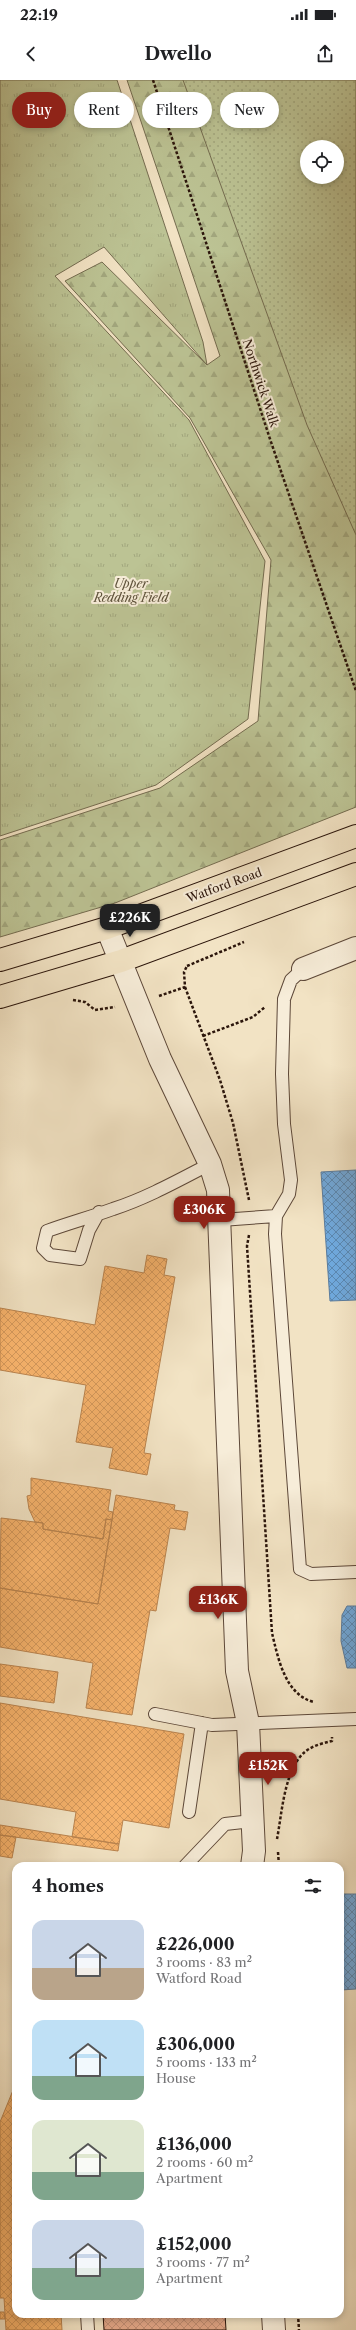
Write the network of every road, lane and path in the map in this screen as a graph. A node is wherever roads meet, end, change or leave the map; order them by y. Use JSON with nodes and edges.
{"nodes":[{"id":1,"x":153,"y":80,"type":"edge"},
{"id":2,"x":356,"y":691,"type":"edge"},
{"id":3,"x":356,"y":836,"type":"edge"},
{"id":4,"x":356,"y":874,"type":"edge"},
{"id":5,"x":107,"y":928,"type":"junction"},
{"id":6,"x":356,"y":948,"type":"edge"},
{"id":7,"x":0,"y":960,"type":"edge"},
{"id":8,"x":121,"y":961,"type":"junction"},
{"id":9,"x":187,"y":966,"type":"dead end"},
{"id":10,"x":303,"y":969,"type":"joint"},
{"id":11,"x":185,"y":987,"type":"junction"},
{"id":12,"x":0,"y":997,"type":"edge"},
{"id":13,"x":284,"y":999,"type":"junction"},
{"id":14,"x":69,"y":1000,"type":"dead end"},
{"id":15,"x":138,"y":1003,"type":"junction"},
{"id":16,"x":203,"y":1036,"type":"junction"},
{"id":17,"x":210,"y":1164,"type":"junction"},
{"id":18,"x":249,"y":1203,"type":"dead end"},
{"id":19,"x":100,"y":1212,"type":"junction"},
{"id":20,"x":276,"y":1216,"type":"junction"},
{"id":21,"x":221,"y":1220,"type":"junction"},
{"id":22,"x":251,"y":1229,"type":"dead end"},
{"id":23,"x":356,"y":1572,"type":"edge"},
{"id":24,"x":155,"y":1714,"type":"dead end"},
{"id":25,"x":356,"y":1719,"type":"edge"},
{"id":26,"x":332,"y":1721,"type":"junction"},
{"id":27,"x":202,"y":1723,"type":"junction"},
{"id":28,"x":248,"y":1723,"type":"junction"},
{"id":29,"x":189,"y":1812,"type":"dead end"},
{"id":30,"x":252,"y":1821,"type":"junction"},
{"id":31,"x":189,"y":1862,"type":"edge"},
{"id":32,"x":252,"y":1862,"type":"edge"},
{"id":33,"x":279,"y":1862,"type":"edge"},
{"id":34,"x":87,"y":2318,"type":"edge"},
{"id":35,"x":272,"y":2318,"type":"edge"},
{"id":36,"x":298,"y":2318,"type":"edge"},
{"id":37,"x":88,"y":2330,"type":"edge"},
{"id":38,"x":274,"y":2330,"type":"edge"},
{"id":39,"x":299,"y":2330,"type":"edge"}],
"edges":[{"from":1,"to":2,"type":"path","name":"Northwick Walk"},
{"from":3,"to":5,"type":"main road","name":"Watford Road"},
{"from":4,"to":8,"type":"main road"},
{"from":5,"to":7,"type":"main road","name":"Watford Road"},
{"from":5,"to":8,"type":"street"},
{"from":6,"to":10,"type":"street"},
{"from":8,"to":12,"type":"main road"},
{"from":8,"to":15,"type":"street"},
{"from":9,"to":11,"type":"path"},
{"from":10,"to":13,"type":"lane"},
{"from":11,"to":15,"type":"path"},
{"from":11,"to":16,"type":"path"},
{"from":13,"to":16,"type":"path"},
{"from":13,"to":20,"type":"lane"},
{"from":14,"to":15,"type":"path"},
{"from":15,"to":17,"type":"street"},
{"from":16,"to":18,"type":"path"},
{"from":17,"to":19,"type":"lane"},
{"from":17,"to":21,"type":"street"},
{"from":19,"to":19,"type":"lane"},
{"from":20,"to":21,"type":"lane"},
{"from":20,"to":23,"type":"lane"},
{"from":21,"to":28,"type":"street"},
{"from":22,"to":26,"type":"path"},
{"from":24,"to":27,"type":"lane"},
{"from":25,"to":26,"type":"lane"},
{"from":26,"to":28,"type":"lane"},
{"from":26,"to":33,"type":"path"},
{"from":27,"to":28,"type":"lane"},
{"from":27,"to":29,"type":"lane"},
{"from":28,"to":30,"type":"street"},
{"from":30,"to":31,"type":"lane"},
{"from":30,"to":32,"type":"street"},
{"from":34,"to":37,"type":"lane"},
{"from":35,"to":38,"type":"street"},
{"from":36,"to":39,"type":"path"}]}
